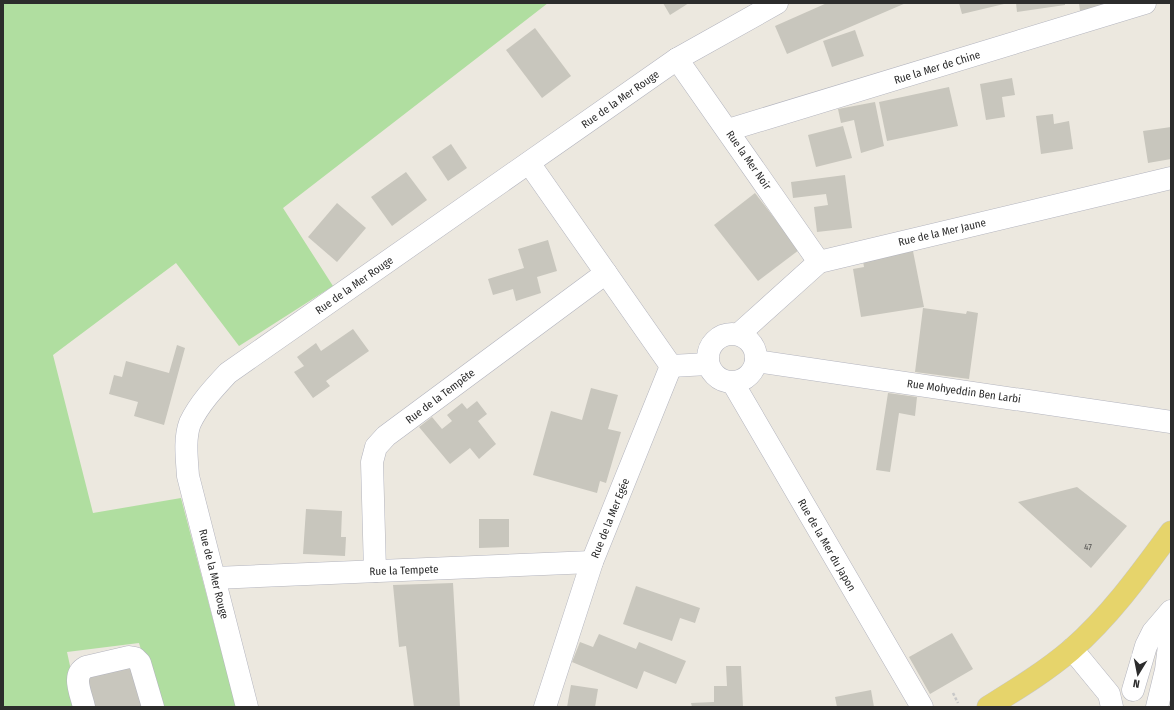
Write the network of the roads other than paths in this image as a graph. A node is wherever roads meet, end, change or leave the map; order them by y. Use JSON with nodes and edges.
{"nodes":[{"id":1,"x":777,"y":3,"type":"edge"},
{"id":2,"x":1145,"y":3,"type":"edge"},
{"id":3,"x":677,"y":59,"type":"junction"},
{"id":4,"x":728,"y":130,"type":"junction"},
{"id":5,"x":529,"y":163,"type":"junction"},
{"id":6,"x":1171,"y":178,"type":"edge"},
{"id":7,"x":819,"y":262,"type":"junction"},
{"id":8,"x":606,"y":273,"type":"junction"},
{"id":9,"x":739,"y":334,"type":"junction"},
{"id":10,"x":756,"y":360,"type":"junction"},
{"id":11,"x":708,"y":364,"type":"junction"},
{"id":12,"x":671,"y":366,"type":"junction"},
{"id":13,"x":733,"y":383,"type":"junction"},
{"id":14,"x":1171,"y":422,"type":"edge"},
{"id":15,"x":1171,"y":532,"type":"edge"},
{"id":16,"x":592,"y":562,"type":"junction"},
{"id":17,"x":375,"y":571,"type":"junction"},
{"id":18,"x":215,"y":578,"type":"junction"},
{"id":19,"x":1171,"y":611,"type":"edge"},
{"id":20,"x":1171,"y":628,"type":"edge"},
{"id":21,"x":1072,"y":649,"type":"junction"},
{"id":22,"x":1133,"y":690,"type":"dead end"},
{"id":23,"x":1113,"y":706,"type":"edge"},
{"id":24,"x":84,"y":707,"type":"edge"},
{"id":25,"x":153,"y":707,"type":"edge"},
{"id":26,"x":247,"y":707,"type":"edge"},
{"id":27,"x":545,"y":707,"type":"edge"},
{"id":28,"x":922,"y":707,"type":"edge"},
{"id":29,"x":988,"y":707,"type":"edge"},
{"id":30,"x":1157,"y":707,"type":"edge"}],
"edges":[{"from":1,"to":3,"type":"street","name":"Rue de la Mer Rouge"},
{"from":2,"to":4,"type":"street","name":"Rue la Mer de Chine"},
{"from":3,"to":4,"type":"street","name":"Rue la Mer Noir"},
{"from":3,"to":5,"type":"street","name":"Rue de la Mer Rouge"},
{"from":4,"to":7,"type":"street","name":"Rue la Mer Noir"},
{"from":5,"to":8,"type":"street"},
{"from":5,"to":18,"type":"street","name":"Rue de la Mer Rouge"},
{"from":6,"to":7,"type":"street","name":"Rue de la Mer Jaune"},
{"from":7,"to":9,"type":"street","name":"Rue de la Mer Jaune"},
{"from":8,"to":12,"type":"street"},
{"from":8,"to":17,"type":"street","name":"Rue de la Tempête"},
{"from":9,"to":10,"type":"street"},
{"from":9,"to":11,"type":"street"},
{"from":10,"to":13,"type":"street"},
{"from":10,"to":14,"type":"street","name":"Rue Mohyeddin Ben Larbi"},
{"from":11,"to":12,"type":"street"},
{"from":11,"to":13,"type":"street"},
{"from":12,"to":16,"type":"street","name":"Rue de la Mer Egée"},
{"from":13,"to":28,"type":"street","name":"Rue de la Mer du Japon"},
{"from":15,"to":21,"type":"main road"},
{"from":16,"to":17,"type":"street","name":"Rue la Tempete"},
{"from":16,"to":27,"type":"street","name":"Rue de la Mer Egée"},
{"from":17,"to":18,"type":"street","name":"Rue la Tempete"},
{"from":18,"to":26,"type":"street","name":"Rue de la Mer Rouge"},
{"from":19,"to":22,"type":"street"},
{"from":20,"to":30,"type":"street"},
{"from":21,"to":23,"type":"street"},
{"from":21,"to":29,"type":"main road"},
{"from":24,"to":25,"type":"street"}]}
